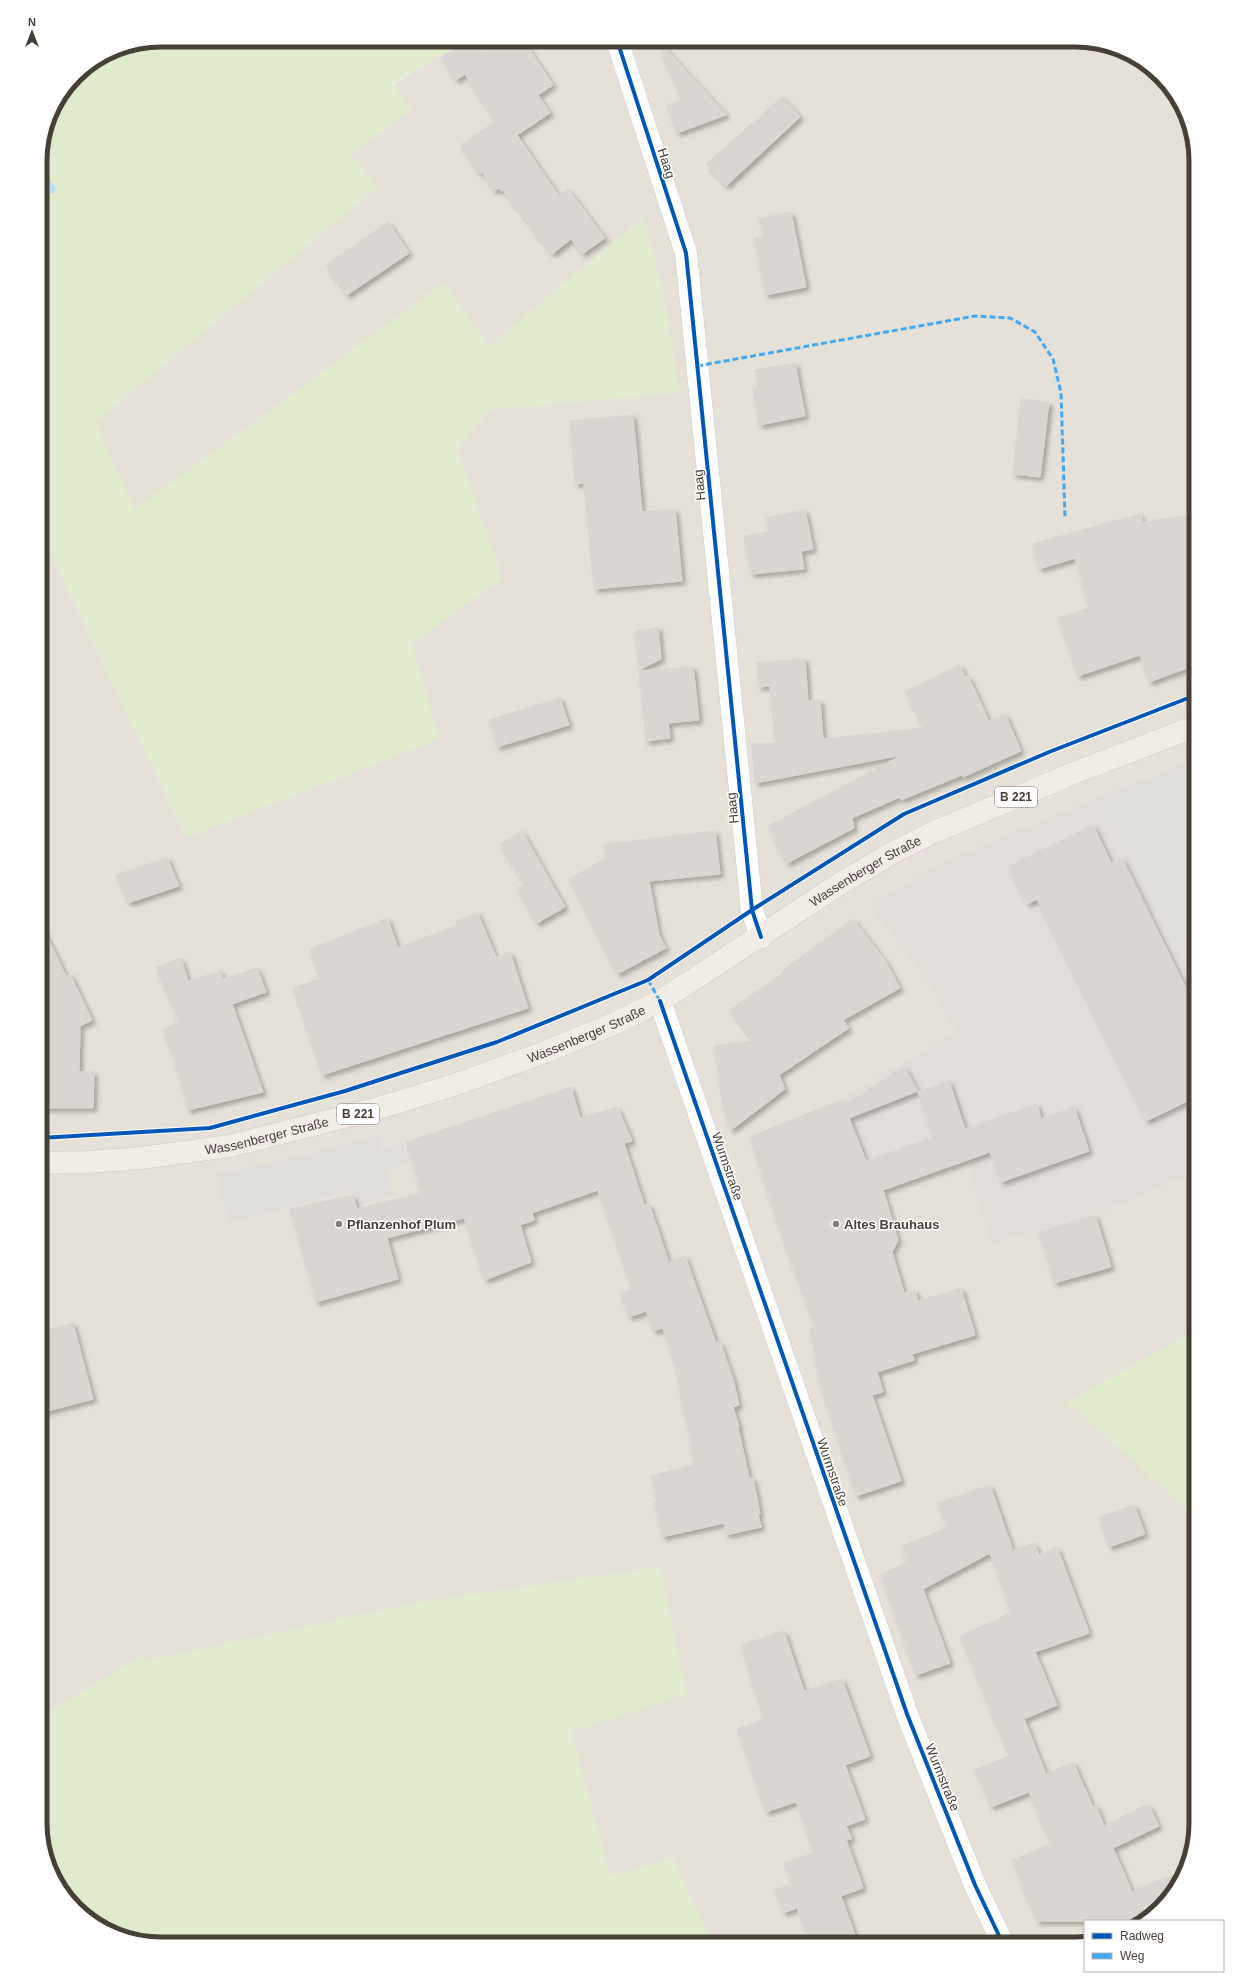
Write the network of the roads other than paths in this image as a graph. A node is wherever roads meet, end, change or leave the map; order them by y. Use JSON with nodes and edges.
{"nodes":[{"id":1,"x":619,"y":47,"type":"edge"},
{"id":2,"x":1189,"y":729,"type":"edge"},
{"id":3,"x":761,"y":937,"type":"junction"},
{"id":4,"x":660,"y":1001,"type":"junction"},
{"id":5,"x":47,"y":1163,"type":"edge"},
{"id":6,"x":1000,"y":1937,"type":"edge"}],
"edges":[{"from":1,"to":3,"type":"street","name":"Haag"},
{"from":2,"to":3,"type":"main road","name":"Wassenberger Straße","number":"B 221"},
{"from":3,"to":4,"type":"main road","name":"Wassenberger Straße","number":"B 221"},
{"from":4,"to":5,"type":"main road","name":"Wassenberger Straße","number":"B 221"},
{"from":4,"to":6,"type":"street","name":"Wurmstraße"}]}
